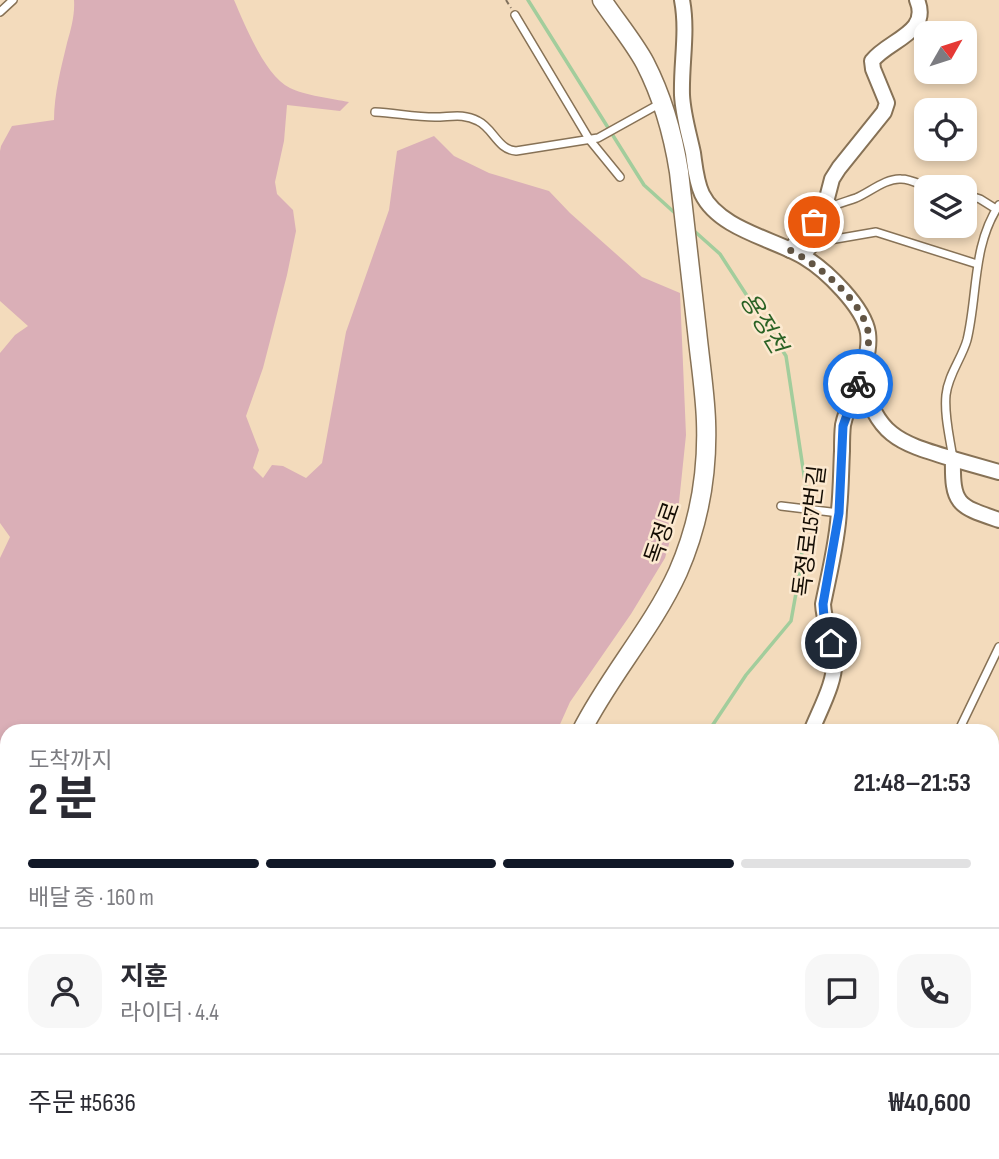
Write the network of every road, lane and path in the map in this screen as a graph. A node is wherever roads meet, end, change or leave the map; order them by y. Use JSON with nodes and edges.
{"nodes":[{"id":1,"x":13,"y":0,"type":"edge"},
{"id":2,"x":602,"y":0,"type":"edge"},
{"id":3,"x":609,"y":0,"type":"edge"},
{"id":4,"x":682,"y":0,"type":"edge"},
{"id":5,"x":917,"y":0,"type":"edge"},
{"id":6,"x":0,"y":12,"type":"edge"},
{"id":7,"x":515,"y":15,"type":"dead end"},
{"id":8,"x":632,"y":42,"type":"junction"},
{"id":9,"x":662,"y":103,"type":"junction"},
{"id":10,"x":374,"y":112,"type":"dead end"},
{"id":11,"x":593,"y":139,"type":"junction"},
{"id":12,"x":620,"y":177,"type":"dead end"},
{"id":13,"x":914,"y":182,"type":"edge"},
{"id":14,"x":977,"y":198,"type":"edge"},
{"id":15,"x":998,"y":207,"type":"edge"},
{"id":16,"x":822,"y":212,"type":"junction"},
{"id":17,"x":790,"y":250,"type":"junction"},
{"id":18,"x":805,"y":257,"type":"junction"},
{"id":19,"x":977,"y":264,"type":"junction"},
{"id":20,"x":861,"y":376,"type":"junction"},
{"id":21,"x":953,"y":459,"type":"junction"},
{"id":22,"x":999,"y":472,"type":"edge"},
{"id":23,"x":781,"y":506,"type":"dead end"},
{"id":24,"x":839,"y":513,"type":"junction"},
{"id":25,"x":999,"y":520,"type":"edge"},
{"id":26,"x":999,"y":647,"type":"edge"},
{"id":27,"x":585,"y":724,"type":"edge"},
{"id":28,"x":814,"y":724,"type":"edge"},
{"id":29,"x":962,"y":724,"type":"edge"}],
"edges":[{"from":1,"to":6,"type":"lane"},
{"from":2,"to":8,"type":"street"},
{"from":3,"to":8,"type":"street"},
{"from":4,"to":17,"type":"street","name":"독정로157번길"},
{"from":5,"to":16,"type":"street"},
{"from":7,"to":11,"type":"lane"},
{"from":8,"to":9,"type":"street"},
{"from":9,"to":11,"type":"lane"},
{"from":9,"to":27,"type":"street","name":"독정로"},
{"from":10,"to":11,"type":"lane"},
{"from":11,"to":12,"type":"lane"},
{"from":13,"to":16,"type":"lane"},
{"from":14,"to":15,"type":"lane"},
{"from":15,"to":19,"type":"lane"},
{"from":16,"to":17,"type":"street"},
{"from":17,"to":18,"type":"street","name":"독정로157번길"},
{"from":18,"to":19,"type":"lane"},
{"from":18,"to":20,"type":"street","name":"독정로157번길"},
{"from":19,"to":21,"type":"lane"},
{"from":20,"to":21,"type":"street"},
{"from":20,"to":24,"type":"street","name":"독정로157번길"},
{"from":21,"to":22,"type":"street"},
{"from":21,"to":25,"type":"street"},
{"from":23,"to":24,"type":"lane"},
{"from":24,"to":28,"type":"street","name":"독정로157번길"},
{"from":26,"to":29,"type":"lane"}]}
